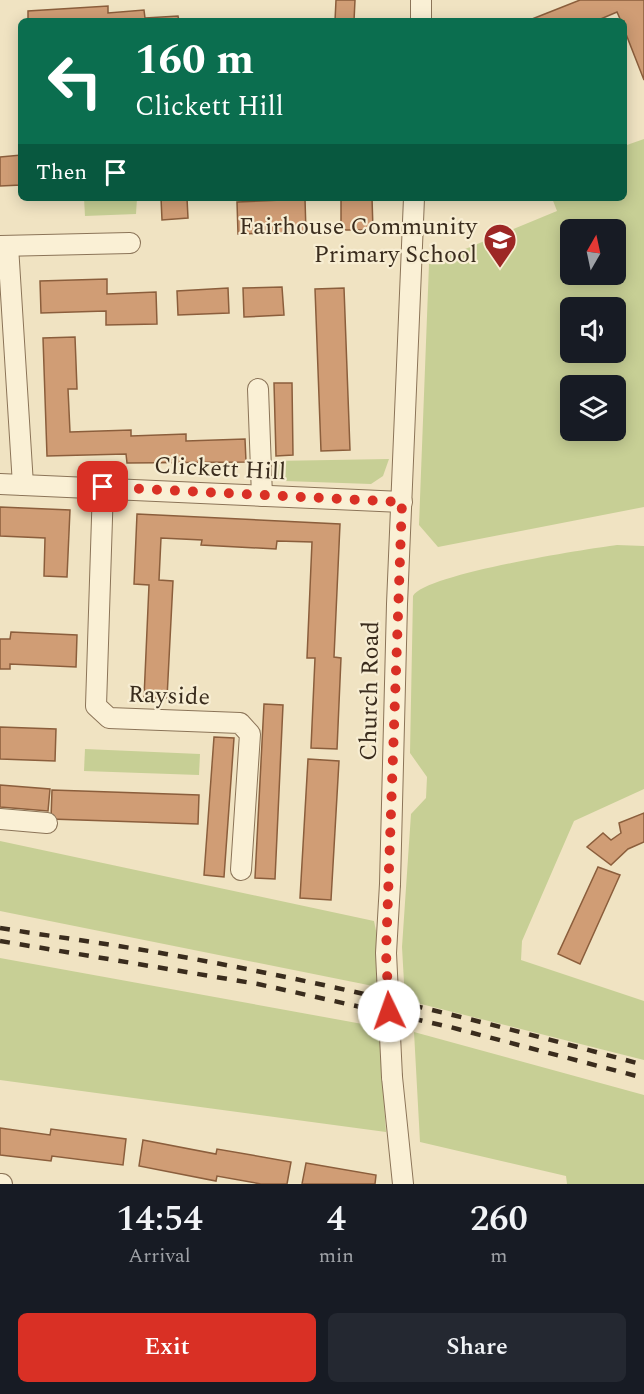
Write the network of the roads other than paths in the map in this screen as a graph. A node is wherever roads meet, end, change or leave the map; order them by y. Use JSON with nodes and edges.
{"nodes":[{"id":1,"x":422,"y":0,"type":"edge"},
{"id":2,"x":421,"y":18,"type":"edge"},
{"id":3,"x":414,"y":201,"type":"edge"},
{"id":4,"x":130,"y":243,"type":"dead end"},
{"id":5,"x":4,"y":246,"type":"edge"},
{"id":6,"x":258,"y":389,"type":"dead end"},
{"id":7,"x":0,"y":484,"type":"edge"},
{"id":8,"x":23,"y":485,"type":"junction"},
{"id":9,"x":103,"y":487,"type":"junction"},
{"id":10,"x":262,"y":496,"type":"junction"},
{"id":11,"x":402,"y":502,"type":"junction"},
{"id":12,"x":0,"y":819,"type":"edge"},
{"id":13,"x":47,"y":823,"type":"dead end"},
{"id":14,"x":241,"y":870,"type":"dead end"},
{"id":15,"x":403,"y":1184,"type":"edge"}],
"edges":[{"from":1,"to":2,"type":"street"},
{"from":3,"to":11,"type":"street","name":"Church Road"},
{"from":4,"to":5,"type":"street"},
{"from":5,"to":8,"type":"street"},
{"from":6,"to":10,"type":"street"},
{"from":7,"to":8,"type":"street","name":"Clickett Hill"},
{"from":8,"to":9,"type":"street","name":"Clickett Hill"},
{"from":9,"to":10,"type":"street","name":"Clickett Hill"},
{"from":9,"to":14,"type":"street","name":"Rayside"},
{"from":10,"to":11,"type":"street","name":"Clickett Hill"},
{"from":11,"to":15,"type":"street","name":"Church Road","bridge":true},
{"from":12,"to":13,"type":"street"}]}
